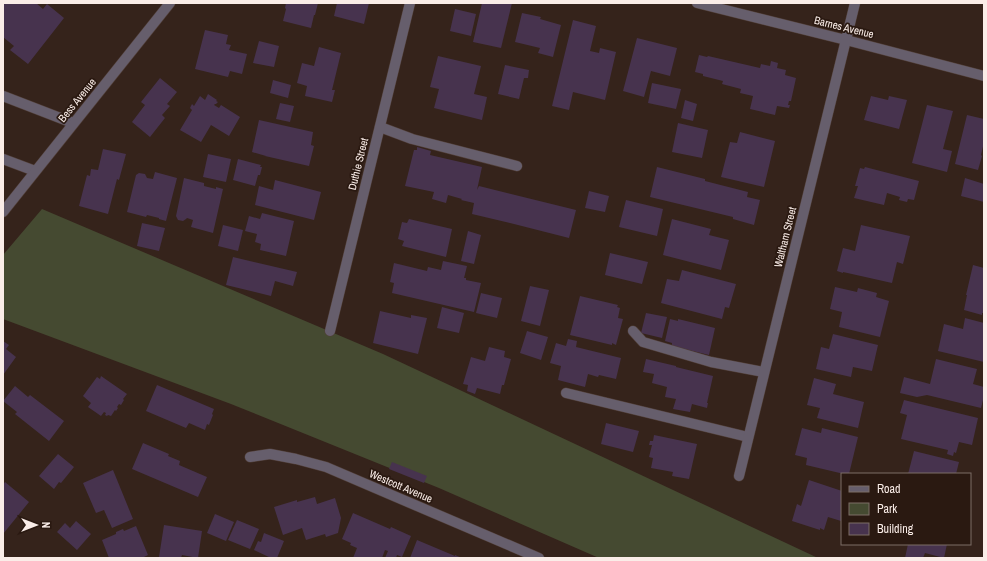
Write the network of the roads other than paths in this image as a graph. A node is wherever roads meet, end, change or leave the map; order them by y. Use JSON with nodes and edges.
{"nodes":[{"id":1,"x":170,"y":3,"type":"edge"},
{"id":2,"x":410,"y":3,"type":"edge"},
{"id":3,"x":697,"y":3,"type":"edge"},
{"id":4,"x":855,"y":3,"type":"edge"},
{"id":5,"x":846,"y":40,"type":"junction"},
{"id":6,"x":984,"y":76,"type":"edge"},
{"id":7,"x":3,"y":96,"type":"edge"},
{"id":8,"x":73,"y":123,"type":"junction"},
{"id":9,"x":380,"y":127,"type":"junction"},
{"id":10,"x":3,"y":158,"type":"edge"},
{"id":11,"x":517,"y":166,"type":"dead end"},
{"id":12,"x":35,"y":171,"type":"junction"},
{"id":13,"x":3,"y":212,"type":"edge"},
{"id":14,"x":330,"y":331,"type":"dead end"},
{"id":15,"x":633,"y":331,"type":"dead end"},
{"id":16,"x":764,"y":372,"type":"junction"},
{"id":17,"x":566,"y":393,"type":"dead end"},
{"id":18,"x":748,"y":437,"type":"junction"},
{"id":19,"x":250,"y":457,"type":"dead end"},
{"id":20,"x":739,"y":476,"type":"dead end"},
{"id":21,"x":539,"y":558,"type":"edge"}],
"edges":[{"from":1,"to":8,"type":"street","name":"Bess Avenue"},
{"from":2,"to":9,"type":"street","name":"Duthie Street"},
{"from":3,"to":5,"type":"street","name":"Barnes Avenue"},
{"from":4,"to":5,"type":"street","name":"Waltham Street"},
{"from":5,"to":6,"type":"street","name":"Barnes Avenue"},
{"from":5,"to":16,"type":"street","name":"Waltham Street"},
{"from":7,"to":8,"type":"street"},
{"from":8,"to":12,"type":"street","name":"Bess Avenue"},
{"from":9,"to":11,"type":"street"},
{"from":9,"to":14,"type":"street","name":"Duthie Street"},
{"from":10,"to":12,"type":"street"},
{"from":12,"to":13,"type":"street","name":"Bess Avenue"},
{"from":15,"to":16,"type":"street"},
{"from":16,"to":18,"type":"street","name":"Waltham Street"},
{"from":17,"to":18,"type":"street"},
{"from":18,"to":20,"type":"street","name":"Waltham Street"},
{"from":19,"to":21,"type":"street","name":"Westcott Avenue"}]}
